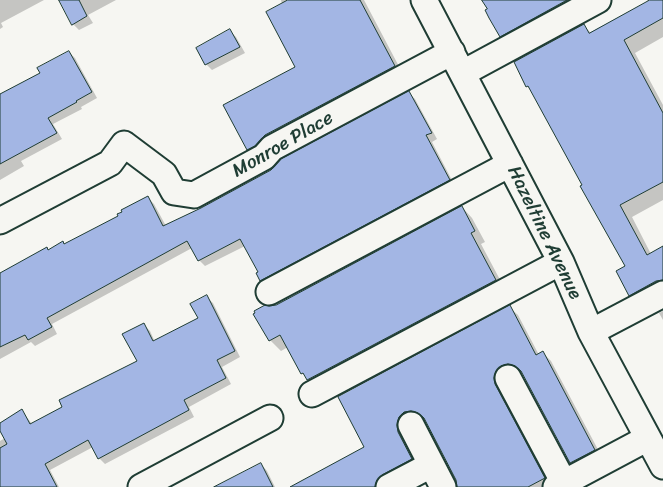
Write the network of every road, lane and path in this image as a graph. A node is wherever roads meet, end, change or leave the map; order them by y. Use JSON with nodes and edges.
{"nodes":[{"id":1,"x":424,"y":0,"type":"edge"},
{"id":2,"x":598,"y":0,"type":"edge"},
{"id":3,"x":457,"y":62,"type":"junction"},
{"id":4,"x":510,"y":164,"type":"junction"},
{"id":5,"x":0,"y":221,"type":"edge"},
{"id":6,"x":561,"y":262,"type":"junction"},
{"id":7,"x":269,"y":292,"type":"dead end"},
{"id":8,"x":663,"y":294,"type":"edge"},
{"id":9,"x":591,"y":332,"type":"junction"},
{"id":10,"x":508,"y":378,"type":"dead end"},
{"id":11,"x":312,"y":394,"type":"dead end"},
{"id":12,"x":270,"y":418,"type":"dead end"},
{"id":13,"x":411,"y":426,"type":"dead end"},
{"id":14,"x":648,"y":438,"type":"junction"},
{"id":15,"x":432,"y":465,"type":"junction"},
{"id":16,"x":663,"y":466,"type":"edge"},
{"id":17,"x":560,"y":485,"type":"edge"},
{"id":18,"x":141,"y":487,"type":"edge"},
{"id":19,"x":389,"y":487,"type":"edge"},
{"id":20,"x":443,"y":487,"type":"edge"}],
"edges":[{"from":1,"to":3,"type":"street","name":"Hazeltine Avenue"},
{"from":2,"to":3,"type":"street"},
{"from":3,"to":4,"type":"street","name":"Hazeltine Avenue"},
{"from":3,"to":5,"type":"street","name":"Monroe Place"},
{"from":4,"to":6,"type":"street","name":"Hazeltine Avenue"},
{"from":4,"to":7,"type":"street"},
{"from":6,"to":9,"type":"street","name":"Hazeltine Avenue"},
{"from":6,"to":11,"type":"street"},
{"from":8,"to":9,"type":"street"},
{"from":9,"to":14,"type":"street","name":"Hazeltine Avenue"},
{"from":10,"to":17,"type":"street"},
{"from":12,"to":18,"type":"street"},
{"from":13,"to":15,"type":"street"},
{"from":14,"to":16,"type":"street","name":"Hazeltine Avenue"},
{"from":14,"to":17,"type":"street"},
{"from":15,"to":19,"type":"street"},
{"from":15,"to":20,"type":"street"}]}
